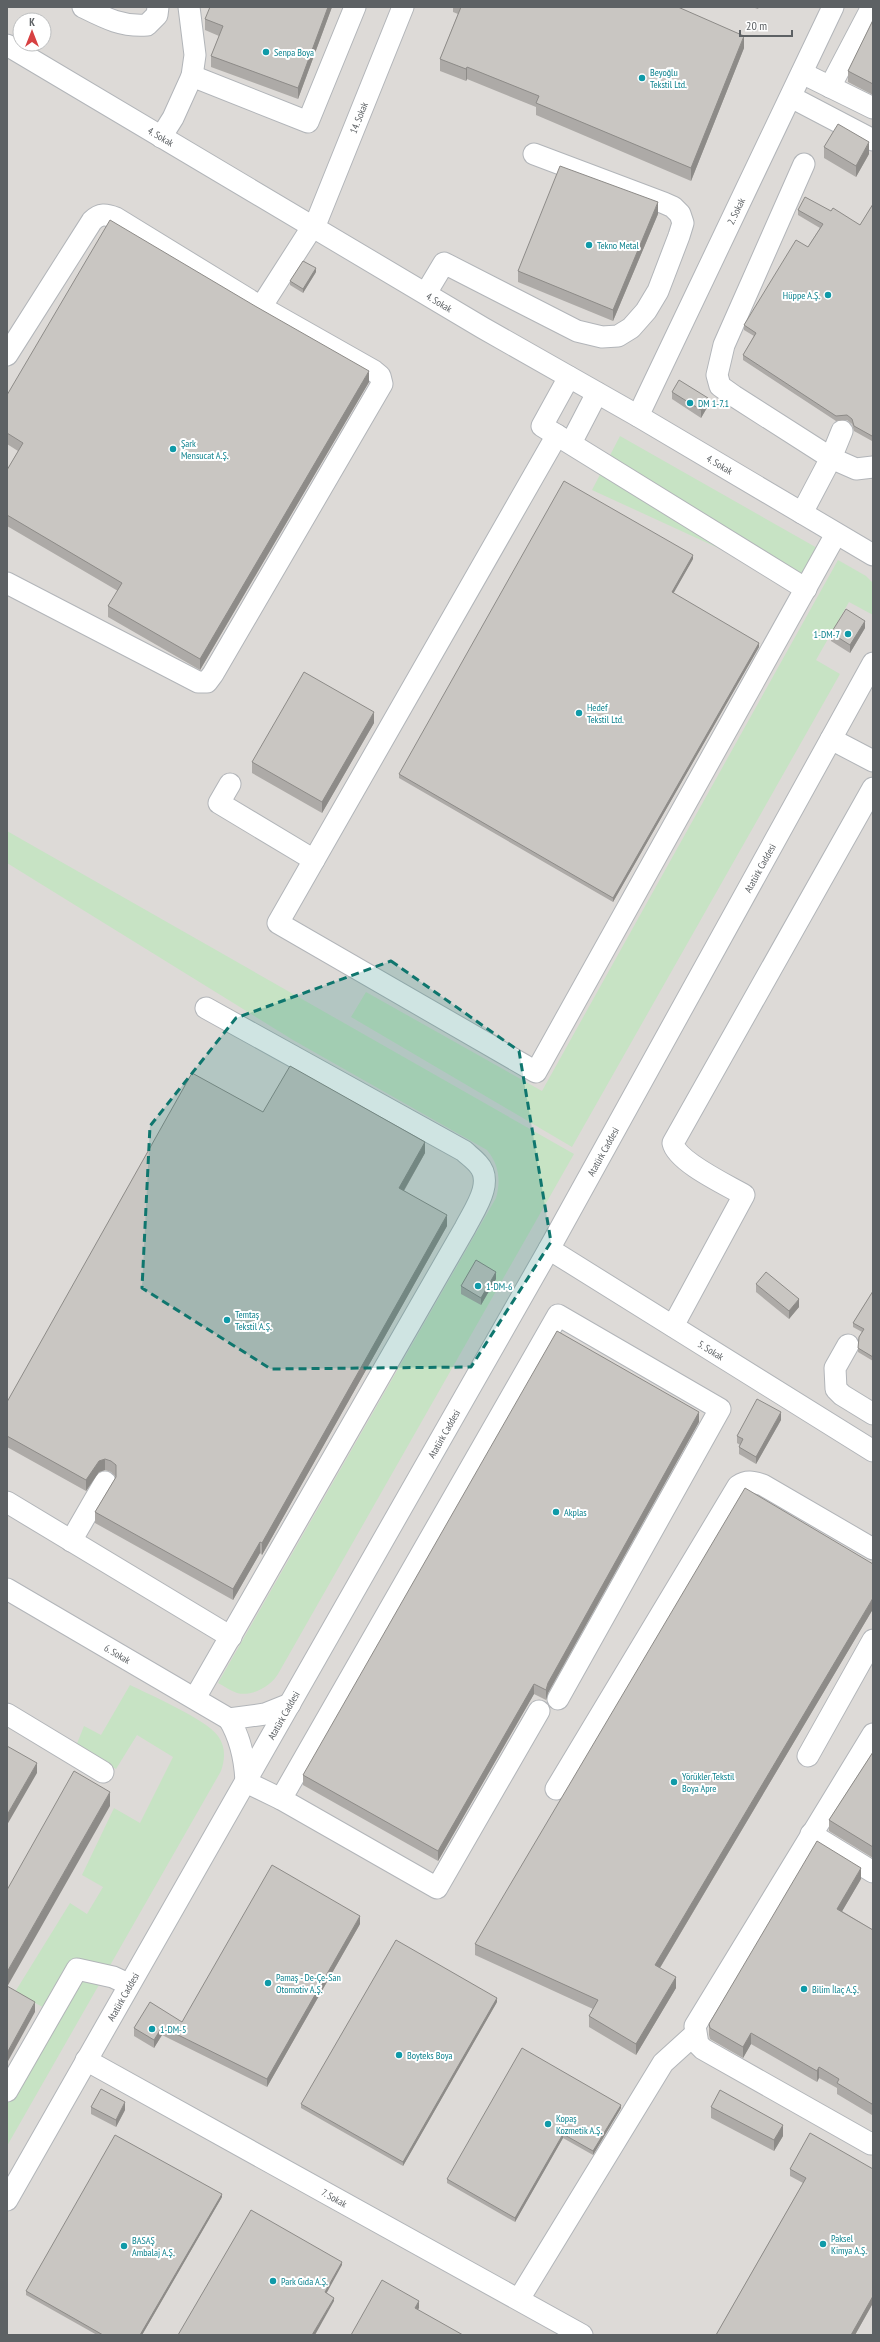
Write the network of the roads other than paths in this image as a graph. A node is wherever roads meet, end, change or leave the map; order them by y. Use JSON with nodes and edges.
{"nodes":[{"id":1,"x":83,"y":7,"type":"edge"},
{"id":2,"x":158,"y":7,"type":"edge"},
{"id":3,"x":189,"y":7,"type":"edge"},
{"id":4,"x":355,"y":7,"type":"edge"},
{"id":5,"x":403,"y":7,"type":"edge"},
{"id":6,"x":833,"y":7,"type":"edge"},
{"id":7,"x":872,"y":7,"type":"edge"},
{"id":8,"x":7,"y":45,"type":"edge"},
{"id":9,"x":802,"y":73,"type":"junction"},
{"id":10,"x":192,"y":76,"type":"junction"},
{"id":11,"x":830,"y":87,"type":"junction"},
{"id":12,"x":791,"y":97,"type":"junction"},
{"id":13,"x":873,"y":108,"type":"edge"},
{"id":14,"x":161,"y":137,"type":"junction"},
{"id":15,"x":873,"y":140,"type":"edge"},
{"id":16,"x":534,"y":154,"type":"dead end"},
{"id":17,"x":804,"y":164,"type":"dead end"},
{"id":18,"x":313,"y":226,"type":"junction"},
{"id":19,"x":426,"y":293,"type":"junction"},
{"id":20,"x":261,"y":307,"type":"junction"},
{"id":21,"x":7,"y":355,"type":"edge"},
{"id":22,"x":569,"y":377,"type":"junction"},
{"id":23,"x":597,"y":393,"type":"junction"},
{"id":24,"x":638,"y":416,"type":"junction"},
{"id":25,"x":842,"y":431,"type":"dead end"},
{"id":26,"x":564,"y":439,"type":"junction"},
{"id":27,"x":831,"y":458,"type":"junction"},
{"id":28,"x":873,"y":467,"type":"edge"},
{"id":29,"x":802,"y":514,"type":"junction"},
{"id":30,"x":836,"y":534,"type":"junction"},
{"id":31,"x":873,"y":555,"type":"edge"},
{"id":32,"x":7,"y":583,"type":"edge"},
{"id":33,"x":806,"y":589,"type":"junction"},
{"id":34,"x":873,"y":663,"type":"edge"},
{"id":35,"x":830,"y":739,"type":"junction"},
{"id":36,"x":873,"y":761,"type":"edge"},
{"id":37,"x":230,"y":784,"type":"dead end"},
{"id":38,"x":873,"y":788,"type":"edge"},
{"id":39,"x":314,"y":860,"type":"junction"},
{"id":40,"x":206,"y":1008,"type":"dead end"},
{"id":41,"x":548,"y":1249,"type":"junction"},
{"id":42,"x":673,"y":1326,"type":"junction"},
{"id":43,"x":848,"y":1345,"type":"dead end"},
{"id":44,"x":855,"y":1403,"type":"junction"},
{"id":45,"x":873,"y":1414,"type":"edge"},
{"id":46,"x":839,"y":1430,"type":"junction"},
{"id":47,"x":873,"y":1451,"type":"edge"},
{"id":48,"x":105,"y":1482,"type":"dead end"},
{"id":49,"x":7,"y":1502,"type":"edge"},
{"id":50,"x":71,"y":1541,"type":"junction"},
{"id":51,"x":873,"y":1549,"type":"edge"},
{"id":52,"x":7,"y":1589,"type":"edge"},
{"id":53,"x":231,"y":1637,"type":"junction"},
{"id":54,"x":873,"y":1640,"type":"edge"},
{"id":55,"x":196,"y":1698,"type":"junction"},
{"id":56,"x":558,"y":1699,"type":"dead end"},
{"id":57,"x":290,"y":1704,"type":"junction"},
{"id":58,"x":539,"y":1711,"type":"dead end"},
{"id":59,"x":7,"y":1714,"type":"edge"},
{"id":60,"x":229,"y":1718,"type":"junction"},
{"id":61,"x":873,"y":1734,"type":"edge"},
{"id":62,"x":808,"y":1756,"type":"dead end"},
{"id":63,"x":103,"y":1772,"type":"dead end"},
{"id":64,"x":246,"y":1782,"type":"junction"},
{"id":65,"x":556,"y":1789,"type":"dead end"},
{"id":66,"x":281,"y":1799,"type":"junction"},
{"id":67,"x":811,"y":1834,"type":"junction"},
{"id":68,"x":873,"y":1872,"type":"edge"},
{"id":69,"x":128,"y":1984,"type":"junction"},
{"id":70,"x":695,"y":2034,"type":"junction"},
{"id":71,"x":86,"y":2060,"type":"junction"},
{"id":72,"x":7,"y":2091,"type":"edge"},
{"id":73,"x":873,"y":2143,"type":"edge"},
{"id":74,"x":7,"y":2200,"type":"edge"},
{"id":75,"x":519,"y":2299,"type":"junction"},
{"id":76,"x":572,"y":2333,"type":"edge"}],
"edges":[{"from":1,"to":2,"type":"street"},
{"from":3,"to":10,"type":"street"},
{"from":4,"to":10,"type":"street"},
{"from":5,"to":18,"type":"street","name":"14. Sokak"},
{"from":6,"to":9,"type":"street","name":"2. Sokak"},
{"from":7,"to":11,"type":"street"},
{"from":8,"to":14,"type":"street","name":"4. Sokak"},
{"from":9,"to":11,"type":"street"},
{"from":9,"to":12,"type":"street","name":"2. Sokak"},
{"from":10,"to":14,"type":"street"},
{"from":11,"to":13,"type":"street"},
{"from":12,"to":15,"type":"street"},
{"from":12,"to":24,"type":"street","name":"2. Sokak"},
{"from":14,"to":18,"type":"street","name":"4. Sokak"},
{"from":16,"to":19,"type":"street"},
{"from":17,"to":27,"type":"street"},
{"from":18,"to":19,"type":"street","name":"4. Sokak"},
{"from":18,"to":20,"type":"street","name":"14. Sokak"},
{"from":19,"to":22,"type":"street","name":"4. Sokak"},
{"from":20,"to":21,"type":"street"},
{"from":20,"to":32,"type":"street"},
{"from":22,"to":23,"type":"street","name":"4. Sokak"},
{"from":22,"to":26,"type":"street"},
{"from":23,"to":24,"type":"street","name":"4. Sokak"},
{"from":23,"to":26,"type":"street"},
{"from":24,"to":29,"type":"street","name":"4. Sokak"},
{"from":25,"to":27,"type":"street"},
{"from":26,"to":33,"type":"street"},
{"from":26,"to":39,"type":"street"},
{"from":27,"to":28,"type":"street"},
{"from":27,"to":29,"type":"street"},
{"from":29,"to":30,"type":"street","name":"4. Sokak"},
{"from":30,"to":31,"type":"street","name":"4. Sokak"},
{"from":30,"to":33,"type":"street"},
{"from":33,"to":39,"type":"street"},
{"from":34,"to":35,"type":"street","name":"Atatürk Caddesi"},
{"from":35,"to":36,"type":"street"},
{"from":35,"to":41,"type":"street","name":"Atatürk Caddesi"},
{"from":37,"to":39,"type":"street"},
{"from":38,"to":42,"type":"street"},
{"from":40,"to":53,"type":"street"},
{"from":41,"to":42,"type":"street","name":"5. Sokak"},
{"from":41,"to":57,"type":"street","name":"Atatürk Caddesi"},
{"from":42,"to":46,"type":"street","name":"5. Sokak"},
{"from":43,"to":44,"type":"street"},
{"from":44,"to":45,"type":"street"},
{"from":44,"to":46,"type":"street"},
{"from":46,"to":47,"type":"street","name":"5. Sokak"},
{"from":48,"to":50,"type":"street"},
{"from":49,"to":50,"type":"street"},
{"from":50,"to":53,"type":"street"},
{"from":51,"to":65,"type":"street"},
{"from":52,"to":55,"type":"street","name":"6. Sokak"},
{"from":53,"to":55,"type":"street"},
{"from":54,"to":62,"type":"street"},
{"from":55,"to":60,"type":"street","name":"6. Sokak"},
{"from":56,"to":66,"type":"street"},
{"from":57,"to":60,"type":"street"},
{"from":57,"to":64,"type":"street","name":"Atatürk Caddesi"},
{"from":58,"to":66,"type":"street"},
{"from":59,"to":63,"type":"street"},
{"from":60,"to":64,"type":"street"},
{"from":61,"to":67,"type":"street"},
{"from":64,"to":66,"type":"street"},
{"from":64,"to":69,"type":"street","name":"Atatürk Caddesi"},
{"from":67,"to":68,"type":"street"},
{"from":67,"to":70,"type":"street"},
{"from":69,"to":71,"type":"street","name":"Atatürk Caddesi"},
{"from":69,"to":72,"type":"street"},
{"from":70,"to":73,"type":"street"},
{"from":70,"to":75,"type":"street"},
{"from":71,"to":74,"type":"street","name":"Atatürk Caddesi"},
{"from":71,"to":75,"type":"street","name":"7. Sokak"},
{"from":75,"to":76,"type":"street","name":"7. Sokak"}]}
